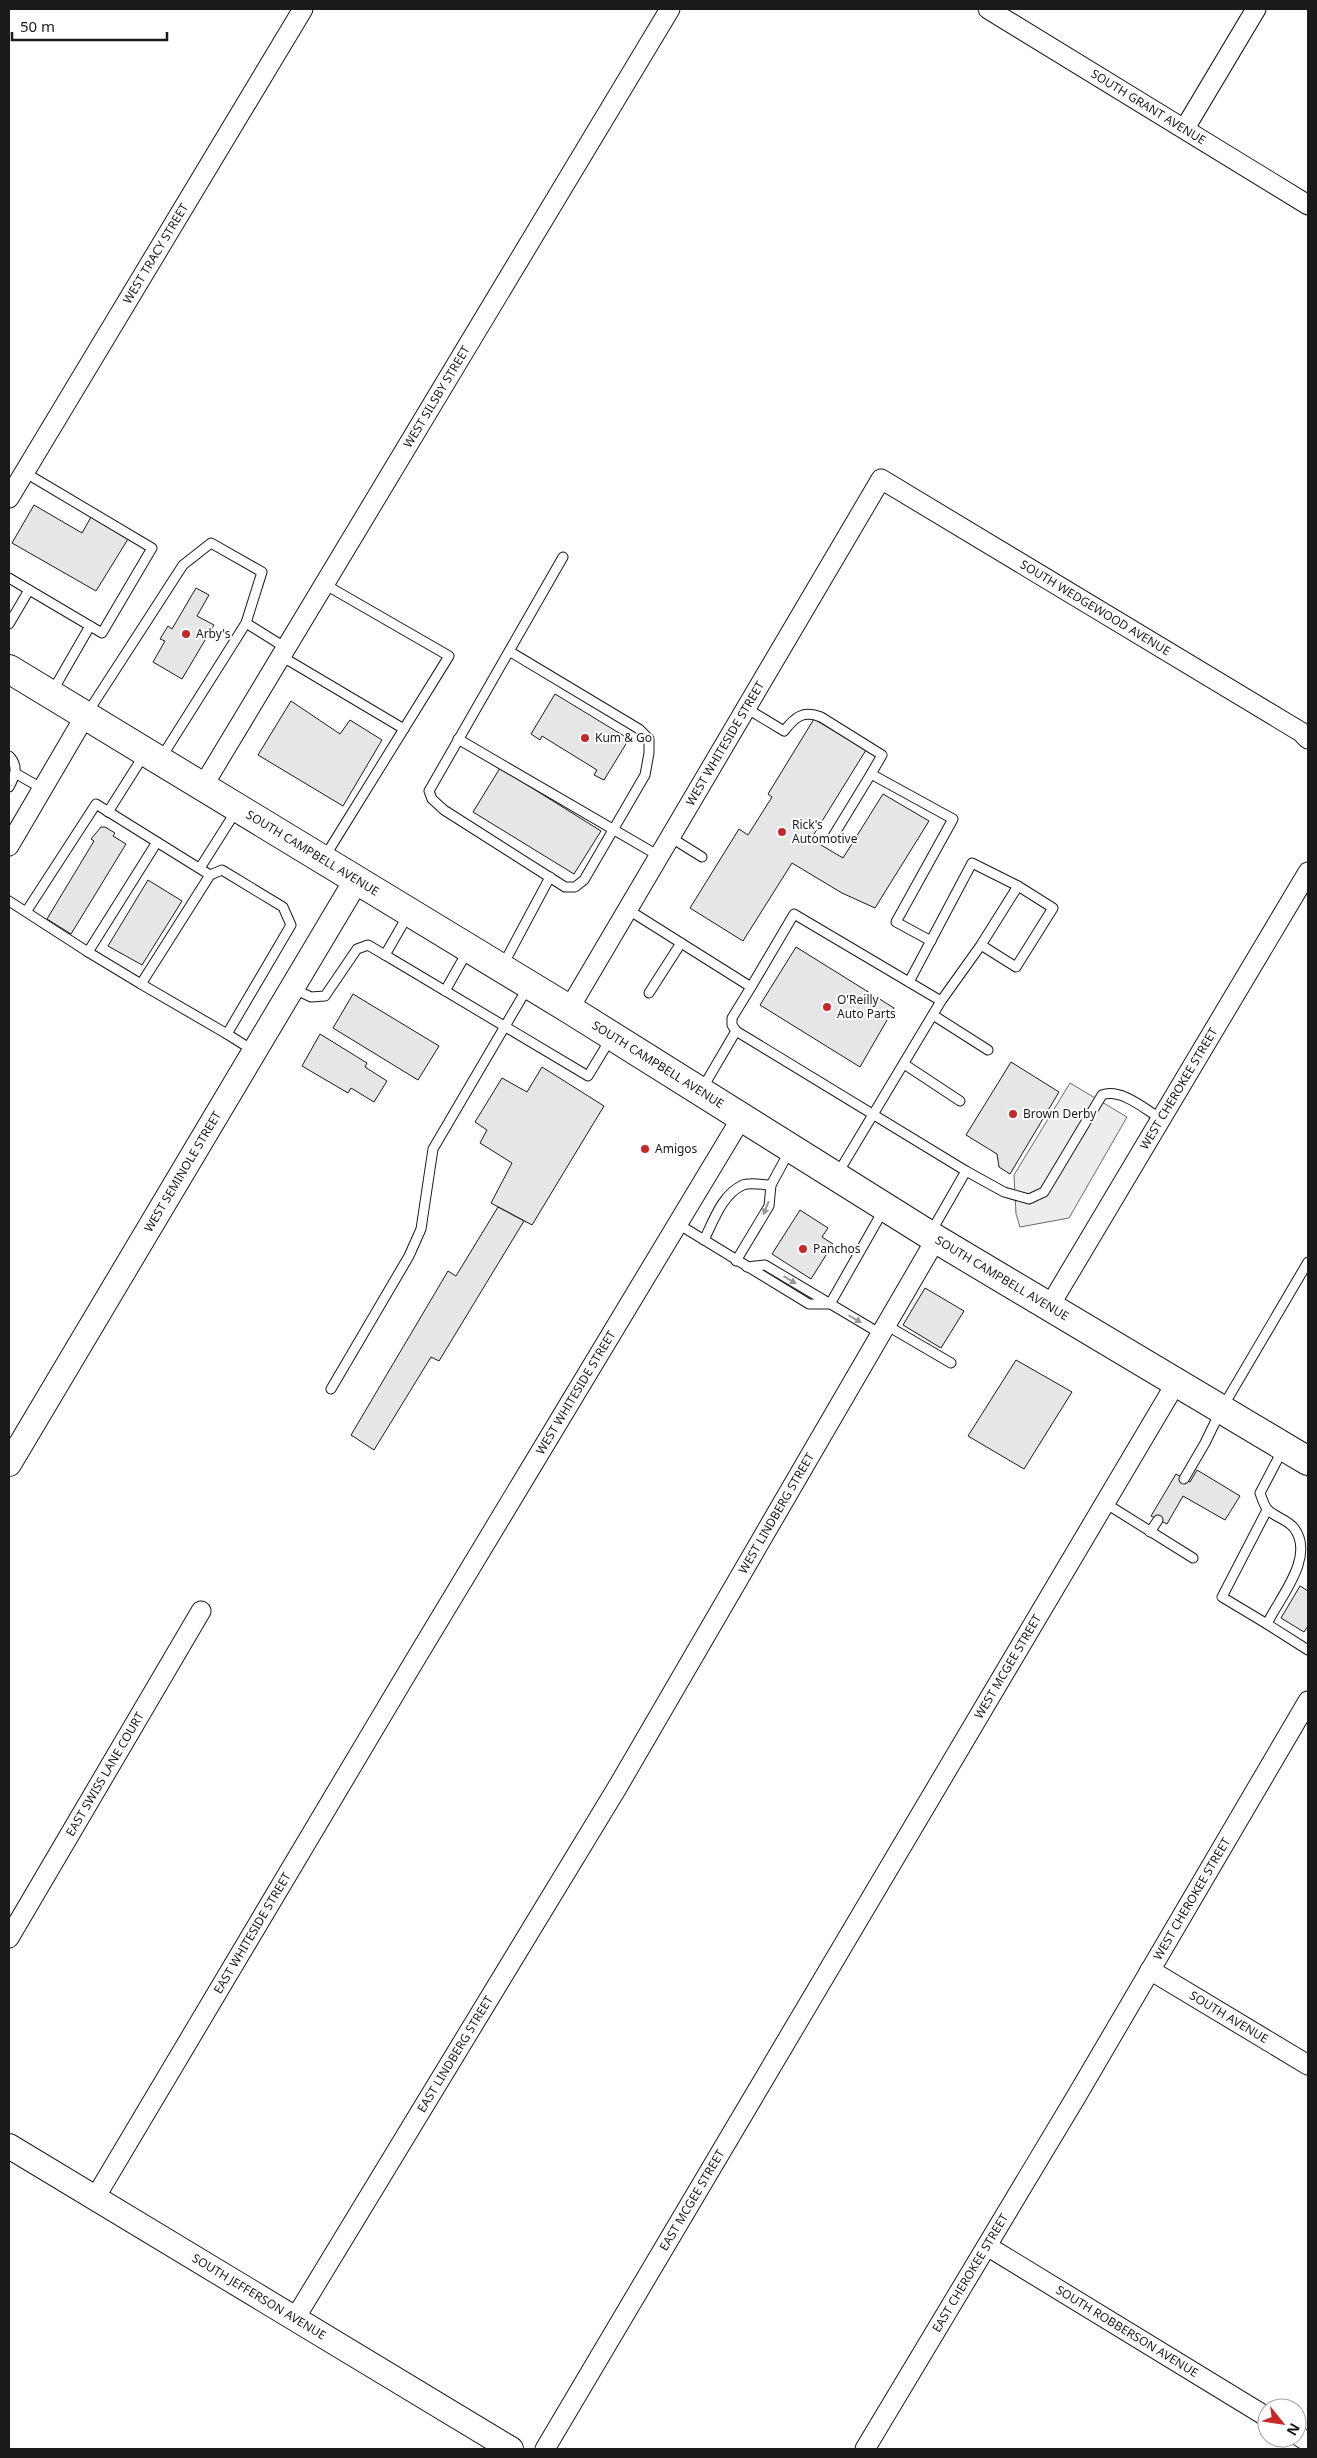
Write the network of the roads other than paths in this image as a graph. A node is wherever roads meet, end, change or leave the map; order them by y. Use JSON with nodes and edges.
{"nodes":[{"id":1,"x":303,"y":9,"type":"edge"},
{"id":2,"x":670,"y":9,"type":"edge"},
{"id":3,"x":988,"y":9,"type":"edge"},
{"id":4,"x":1256,"y":9,"type":"edge"},
{"id":5,"x":1185,"y":128,"type":"junction"},
{"id":6,"x":1308,"y":205,"type":"edge"},
{"id":7,"x":24,"y":472,"type":"junction"},
{"id":8,"x":881,"y":479,"type":"joint"},
{"id":9,"x":9,"y":498,"type":"edge"},
{"id":10,"x":562,"y":557,"type":"dead end"},
{"id":11,"x":9,"y":578,"type":"edge"},
{"id":12,"x":324,"y":584,"type":"junction"},
{"id":13,"x":29,"y":590,"type":"junction"},
{"id":14,"x":246,"y":623,"type":"junction"},
{"id":15,"x":9,"y":624,"type":"edge"},
{"id":16,"x":90,"y":626,"type":"junction"},
{"id":17,"x":509,"y":651,"type":"junction"},
{"id":18,"x":283,"y":652,"type":"junction"},
{"id":19,"x":9,"y":668,"type":"edge"},
{"id":20,"x":51,"y":694,"type":"junction"},
{"id":21,"x":746,"y":708,"type":"junction"},
{"id":22,"x":85,"y":716,"type":"junction"},
{"id":23,"x":404,"y":730,"type":"junction"},
{"id":24,"x":458,"y":739,"type":"junction"},
{"id":25,"x":1308,"y":739,"type":"edge"},
{"id":26,"x":9,"y":756,"type":"edge"},
{"id":27,"x":153,"y":756,"type":"junction"},
{"id":28,"x":15,"y":773,"type":"junction"},
{"id":29,"x":871,"y":774,"type":"junction"},
{"id":30,"x":203,"y":786,"type":"junction"},
{"id":31,"x":9,"y":787,"type":"edge"},
{"id":32,"x":43,"y":789,"type":"junction"},
{"id":33,"x":239,"y":807,"type":"junction"},
{"id":34,"x":108,"y":812,"type":"junction"},
{"id":35,"x":614,"y":828,"type":"junction"},
{"id":36,"x":670,"y":838,"type":"junction"},
{"id":37,"x":832,"y":838,"type":"dead end"},
{"id":38,"x":158,"y":842,"type":"junction"},
{"id":39,"x":9,"y":846,"type":"edge"},
{"id":40,"x":659,"y":856,"type":"junction"},
{"id":41,"x":702,"y":857,"type":"dead end"},
{"id":42,"x":324,"y":859,"type":"junction"},
{"id":43,"x":200,"y":868,"type":"junction"},
{"id":44,"x":1308,"y":872,"type":"edge"},
{"id":45,"x":210,"y":875,"type":"junction"},
{"id":46,"x":550,"y":877,"type":"junction"},
{"id":47,"x":356,"y":879,"type":"junction"},
{"id":48,"x":1018,"y":886,"type":"junction"},
{"id":49,"x":9,"y":901,"type":"edge"},
{"id":50,"x":627,"y":910,"type":"junction"},
{"id":51,"x":26,"y":912,"type":"junction"},
{"id":52,"x":410,"y":912,"type":"junction"},
{"id":53,"x":931,"y":941,"type":"junction"},
{"id":54,"x":681,"y":943,"type":"junction"},
{"id":55,"x":981,"y":945,"type":"junction"},
{"id":56,"x":469,"y":948,"type":"junction"},
{"id":57,"x":88,"y":952,"type":"junction"},
{"id":58,"x":385,"y":955,"type":"junction"},
{"id":59,"x":501,"y":968,"type":"junction"},
{"id":60,"x":909,"y":982,"type":"junction"},
{"id":61,"x":141,"y":984,"type":"junction"},
{"id":62,"x":529,"y":985,"type":"junction"},
{"id":63,"x":751,"y":987,"type":"junction"},
{"id":64,"x":292,"y":988,"type":"junction"},
{"id":65,"x":445,"y":991,"type":"junction"},
{"id":66,"x":650,"y":992,"type":"dead end"},
{"id":67,"x":941,"y":1001,"type":"junction"},
{"id":68,"x":569,"y":1009,"type":"junction"},
{"id":69,"x":932,"y":1015,"type":"junction"},
{"id":70,"x":505,"y":1026,"type":"junction"},
{"id":71,"x":736,"y":1031,"type":"junction"},
{"id":72,"x":227,"y":1034,"type":"junction"},
{"id":73,"x":612,"y":1036,"type":"junction"},
{"id":74,"x":988,"y":1050,"type":"dead end"},
{"id":75,"x":254,"y":1051,"type":"junction"},
{"id":76,"x":904,"y":1064,"type":"junction"},
{"id":77,"x":701,"y":1091,"type":"junction"},
{"id":78,"x":960,"y":1101,"type":"dead end"},
{"id":79,"x":873,"y":1115,"type":"junction"},
{"id":80,"x":742,"y":1117,"type":"junction"},
{"id":81,"x":1161,"y":1119,"type":"junction"},
{"id":82,"x":791,"y":1148,"type":"junction"},
{"id":83,"x":966,"y":1171,"type":"junction"},
{"id":84,"x":836,"y":1176,"type":"junction"},
{"id":85,"x":771,"y":1185,"type":"junction"},
{"id":86,"x":885,"y":1207,"type":"junction"},
{"id":87,"x":678,"y":1224,"type":"junction"},
{"id":88,"x":933,"y":1237,"type":"junction"},
{"id":89,"x":704,"y":1240,"type":"junction"},
{"id":90,"x":736,"y":1261,"type":"junction"},
{"id":91,"x":1308,"y":1262,"type":"edge"},
{"id":92,"x":830,"y":1304,"type":"junction"},
{"id":93,"x":1049,"y":1307,"type":"junction"},
{"id":94,"x":883,"y":1329,"type":"junction"},
{"id":95,"x":951,"y":1364,"type":"dead end"},
{"id":96,"x":1176,"y":1384,"type":"junction"},
{"id":97,"x":331,"y":1389,"type":"dead end"},
{"id":98,"x":1221,"y":1410,"type":"junction"},
{"id":99,"x":1285,"y":1447,"type":"junction"},
{"id":100,"x":1308,"y":1460,"type":"edge"},
{"id":101,"x":9,"y":1464,"type":"edge"},
{"id":102,"x":1184,"y":1479,"type":"dead end"},
{"id":103,"x":1105,"y":1503,"type":"junction"},
{"id":104,"x":1267,"y":1510,"type":"junction"},
{"id":105,"x":1158,"y":1520,"type":"dead end"},
{"id":106,"x":1150,"y":1532,"type":"junction"},
{"id":107,"x":1193,"y":1558,"type":"dead end"},
{"id":108,"x":201,"y":1611,"type":"dead end"},
{"id":109,"x":1267,"y":1624,"type":"junction"},
{"id":110,"x":1308,"y":1650,"type":"edge"},
{"id":111,"x":409,"y":1670,"type":"joint"},
{"id":112,"x":1308,"y":1701,"type":"edge"},
{"id":113,"x":617,"y":1788,"type":"joint"},
{"id":114,"x":9,"y":1938,"type":"edge"},
{"id":115,"x":840,"y":1952,"type":"joint"},
{"id":116,"x":1150,"y":1970,"type":"junction"},
{"id":117,"x":1308,"y":2065,"type":"edge"},
{"id":118,"x":1076,"y":2096,"type":"joint"},
{"id":119,"x":9,"y":2146,"type":"edge"},
{"id":120,"x":95,"y":2198,"type":"junction"},
{"id":121,"x":987,"y":2246,"type":"junction"},
{"id":122,"x":294,"y":2320,"type":"junction"},
{"id":123,"x":1257,"y":2411,"type":"edge"},
{"id":124,"x":511,"y":2449,"type":"edge"},
{"id":125,"x":545,"y":2449,"type":"edge"},
{"id":126,"x":864,"y":2449,"type":"edge"}],
"edges":[{"from":1,"to":7,"type":"street","name":"WEST TRACY STREET"},
{"from":2,"to":12,"type":"street","name":"WEST SILSBY STREET"},
{"from":3,"to":5,"type":"street","name":"SOUTH GRANT AVENUE"},
{"from":4,"to":5,"type":"street"},
{"from":5,"to":6,"type":"street","name":"SOUTH GRANT AVENUE"},
{"from":7,"to":9,"type":"street","name":"WEST TRACY STREET"},
{"from":7,"to":16,"type":"lane"},
{"from":8,"to":21,"type":"street","name":"WEST WHITESIDE STREET"},
{"from":8,"to":25,"type":"street","name":"SOUTH WEDGEWOOD AVENUE"},
{"from":10,"to":17,"type":"lane"},
{"from":11,"to":13,"type":"lane"},
{"from":12,"to":18,"type":"street","name":"WEST SILSBY STREET"},
{"from":12,"to":23,"type":"lane"},
{"from":13,"to":15,"type":"lane"},
{"from":13,"to":16,"type":"lane"},
{"from":14,"to":18,"type":"lane"},
{"from":14,"to":22,"type":"lane"},
{"from":14,"to":27,"type":"lane"},
{"from":16,"to":20,"type":"lane"},
{"from":17,"to":24,"type":"lane"},
{"from":17,"to":35,"type":"lane"},
{"from":18,"to":23,"type":"lane"},
{"from":18,"to":30,"type":"street","name":"WEST SILSBY STREET"},
{"from":19,"to":20,"type":"main road","name":"SOUTH CAMPBELL AVENUE"},
{"from":20,"to":22,"type":"main road","name":"SOUTH CAMPBELL AVENUE"},
{"from":21,"to":29,"type":"lane"},
{"from":21,"to":36,"type":"street","name":"WEST WHITESIDE STREET"},
{"from":22,"to":27,"type":"main road","name":"SOUTH CAMPBELL AVENUE"},
{"from":22,"to":32,"type":"street"},
{"from":23,"to":42,"type":"lane"},
{"from":24,"to":35,"type":"lane"},
{"from":24,"to":46,"type":"lane"},
{"from":26,"to":28,"type":"lane"},
{"from":27,"to":30,"type":"main road","name":"SOUTH CAMPBELL AVENUE"},
{"from":27,"to":34,"type":"lane"},
{"from":28,"to":31,"type":"lane"},
{"from":28,"to":32,"type":"lane"},
{"from":29,"to":37,"type":"lane"},
{"from":29,"to":53,"type":"lane"},
{"from":30,"to":33,"type":"main road","name":"SOUTH CAMPBELL AVENUE"},
{"from":32,"to":39,"type":"street"},
{"from":33,"to":42,"type":"main road","name":"SOUTH CAMPBELL AVENUE"},
{"from":33,"to":43,"type":"lane"},
{"from":34,"to":38,"type":"lane"},
{"from":34,"to":51,"type":"lane"},
{"from":35,"to":40,"type":"lane"},
{"from":35,"to":46,"type":"lane"},
{"from":36,"to":40,"type":"street","name":"WEST WHITESIDE STREET"},
{"from":36,"to":41,"type":"lane"},
{"from":38,"to":43,"type":"lane"},
{"from":38,"to":57,"type":"lane"},
{"from":40,"to":50,"type":"street","name":"WEST WHITESIDE STREET"},
{"from":42,"to":47,"type":"main road","name":"SOUTH CAMPBELL AVENUE"},
{"from":43,"to":45,"type":"lane"},
{"from":44,"to":81,"type":"street","name":"WEST CHEROKEE STREET"},
{"from":45,"to":61,"type":"lane"},
{"from":45,"to":72,"type":"lane"},
{"from":46,"to":59,"type":"lane"},
{"from":47,"to":52,"type":"main road","name":"SOUTH CAMPBELL AVENUE"},
{"from":47,"to":64,"type":"street","name":"WEST SEMINOLE STREET"},
{"from":48,"to":53,"type":"lane"},
{"from":48,"to":55,"type":"lane"},
{"from":48,"to":55,"type":"lane"},
{"from":49,"to":51,"type":"lane"},
{"from":50,"to":54,"type":"lane"},
{"from":50,"to":68,"type":"street","name":"WEST WHITESIDE STREET"},
{"from":51,"to":57,"type":"lane"},
{"from":52,"to":56,"type":"main road","name":"SOUTH CAMPBELL AVENUE"},
{"from":52,"to":58,"type":"lane"},
{"from":53,"to":60,"type":"lane"},
{"from":54,"to":63,"type":"lane"},
{"from":54,"to":66,"type":"lane"},
{"from":55,"to":67,"type":"lane"},
{"from":56,"to":59,"type":"main road","name":"SOUTH CAMPBELL AVENUE"},
{"from":56,"to":65,"type":"lane"},
{"from":57,"to":61,"type":"lane"},
{"from":58,"to":64,"type":"lane"},
{"from":58,"to":65,"type":"lane"},
{"from":59,"to":62,"type":"main road","name":"SOUTH CAMPBELL AVENUE"},
{"from":60,"to":63,"type":"lane"},
{"from":60,"to":67,"type":"lane"},
{"from":61,"to":72,"type":"lane"},
{"from":62,"to":68,"type":"main road","name":"SOUTH CAMPBELL AVENUE"},
{"from":62,"to":70,"type":"lane"},
{"from":63,"to":71,"type":"lane"},
{"from":64,"to":75,"type":"street","name":"WEST SEMINOLE STREET"},
{"from":65,"to":70,"type":"lane"},
{"from":67,"to":69,"type":"lane"},
{"from":68,"to":73,"type":"main road","name":"SOUTH CAMPBELL AVENUE"},
{"from":69,"to":74,"type":"lane"},
{"from":69,"to":76,"type":"lane"},
{"from":70,"to":73,"type":"lane"},
{"from":70,"to":97,"type":"lane"},
{"from":71,"to":77,"type":"lane"},
{"from":71,"to":79,"type":"lane"},
{"from":72,"to":75,"type":"lane"},
{"from":73,"to":77,"type":"main road","name":"SOUTH CAMPBELL AVENUE"},
{"from":75,"to":101,"type":"street","name":"WEST SEMINOLE STREET"},
{"from":76,"to":78,"type":"lane"},
{"from":76,"to":79,"type":"lane"},
{"from":77,"to":80,"type":"main road","name":"SOUTH CAMPBELL AVENUE"},
{"from":79,"to":83,"type":"lane"},
{"from":79,"to":84,"type":"lane"},
{"from":80,"to":82,"type":"main road","name":"SOUTH CAMPBELL AVENUE"},
{"from":80,"to":87,"type":"street","name":"WEST WHITESIDE STREET"},
{"from":81,"to":83,"type":"lane"},
{"from":81,"to":93,"type":"street","name":"WEST CHEROKEE STREET"},
{"from":82,"to":84,"type":"main road","name":"SOUTH CAMPBELL AVENUE"},
{"from":82,"to":85,"type":"lane"},
{"from":83,"to":88,"type":"lane"},
{"from":84,"to":86,"type":"main road","name":"SOUTH CAMPBELL AVENUE"},
{"from":85,"to":89,"type":"lane"},
{"from":85,"to":90,"type":"lane","one_way":true},
{"from":86,"to":88,"type":"main road","name":"SOUTH CAMPBELL AVENUE"},
{"from":86,"to":92,"type":"lane"},
{"from":87,"to":89,"type":"lane"},
{"from":87,"to":111,"type":"street","name":"WEST WHITESIDE STREET"},
{"from":88,"to":93,"type":"main road","name":"SOUTH CAMPBELL AVENUE"},
{"from":88,"to":94,"type":"street","name":"WEST LINDBERG STREET"},
{"from":89,"to":90,"type":"lane"},
{"from":90,"to":92,"type":"lane"},
{"from":91,"to":98,"type":"lane"},
{"from":92,"to":94,"type":"lane","one_way":true},
{"from":93,"to":96,"type":"main road","name":"SOUTH CAMPBELL AVENUE"},
{"from":94,"to":95,"type":"lane"},
{"from":94,"to":113,"type":"street","name":"WEST LINDBERG STREET"},
{"from":96,"to":98,"type":"main road","name":"SOUTH CAMPBELL AVENUE"},
{"from":96,"to":103,"type":"street","name":"WEST MCGEE STREET"},
{"from":98,"to":99,"type":"main road","name":"SOUTH CAMPBELL AVENUE"},
{"from":98,"to":102,"type":"lane"},
{"from":99,"to":100,"type":"main road","name":"SOUTH CAMPBELL AVENUE"},
{"from":99,"to":104,"type":"lane"},
{"from":103,"to":106,"type":"lane"},
{"from":103,"to":115,"type":"street","name":"WEST MCGEE STREET"},
{"from":104,"to":109,"type":"lane"},
{"from":104,"to":109,"type":"lane"},
{"from":105,"to":106,"type":"lane"},
{"from":106,"to":107,"type":"lane"},
{"from":108,"to":114,"type":"street","name":"EAST SWISS LANE COURT"},
{"from":109,"to":110,"type":"lane"},
{"from":111,"to":120,"type":"street","name":"EAST WHITESIDE STREET"},
{"from":112,"to":116,"type":"street","name":"WEST CHEROKEE STREET"},
{"from":113,"to":122,"type":"street","name":"EAST LINDBERG STREET"},
{"from":115,"to":125,"type":"street","name":"EAST MCGEE STREET"},
{"from":116,"to":117,"type":"street","name":"SOUTH AVENUE"},
{"from":116,"to":118,"type":"street","name":"WEST CHEROKEE STREET"},
{"from":118,"to":121,"type":"street","name":"EAST CHEROKEE STREET"},
{"from":119,"to":120,"type":"street","name":"SOUTH JEFFERSON AVENUE"},
{"from":120,"to":122,"type":"street","name":"SOUTH JEFFERSON AVENUE"},
{"from":121,"to":123,"type":"street","name":"SOUTH ROBBERSON AVENUE"},
{"from":121,"to":126,"type":"street","name":"EAST CHEROKEE STREET"},
{"from":122,"to":124,"type":"street","name":"SOUTH JEFFERSON AVENUE"}]}
